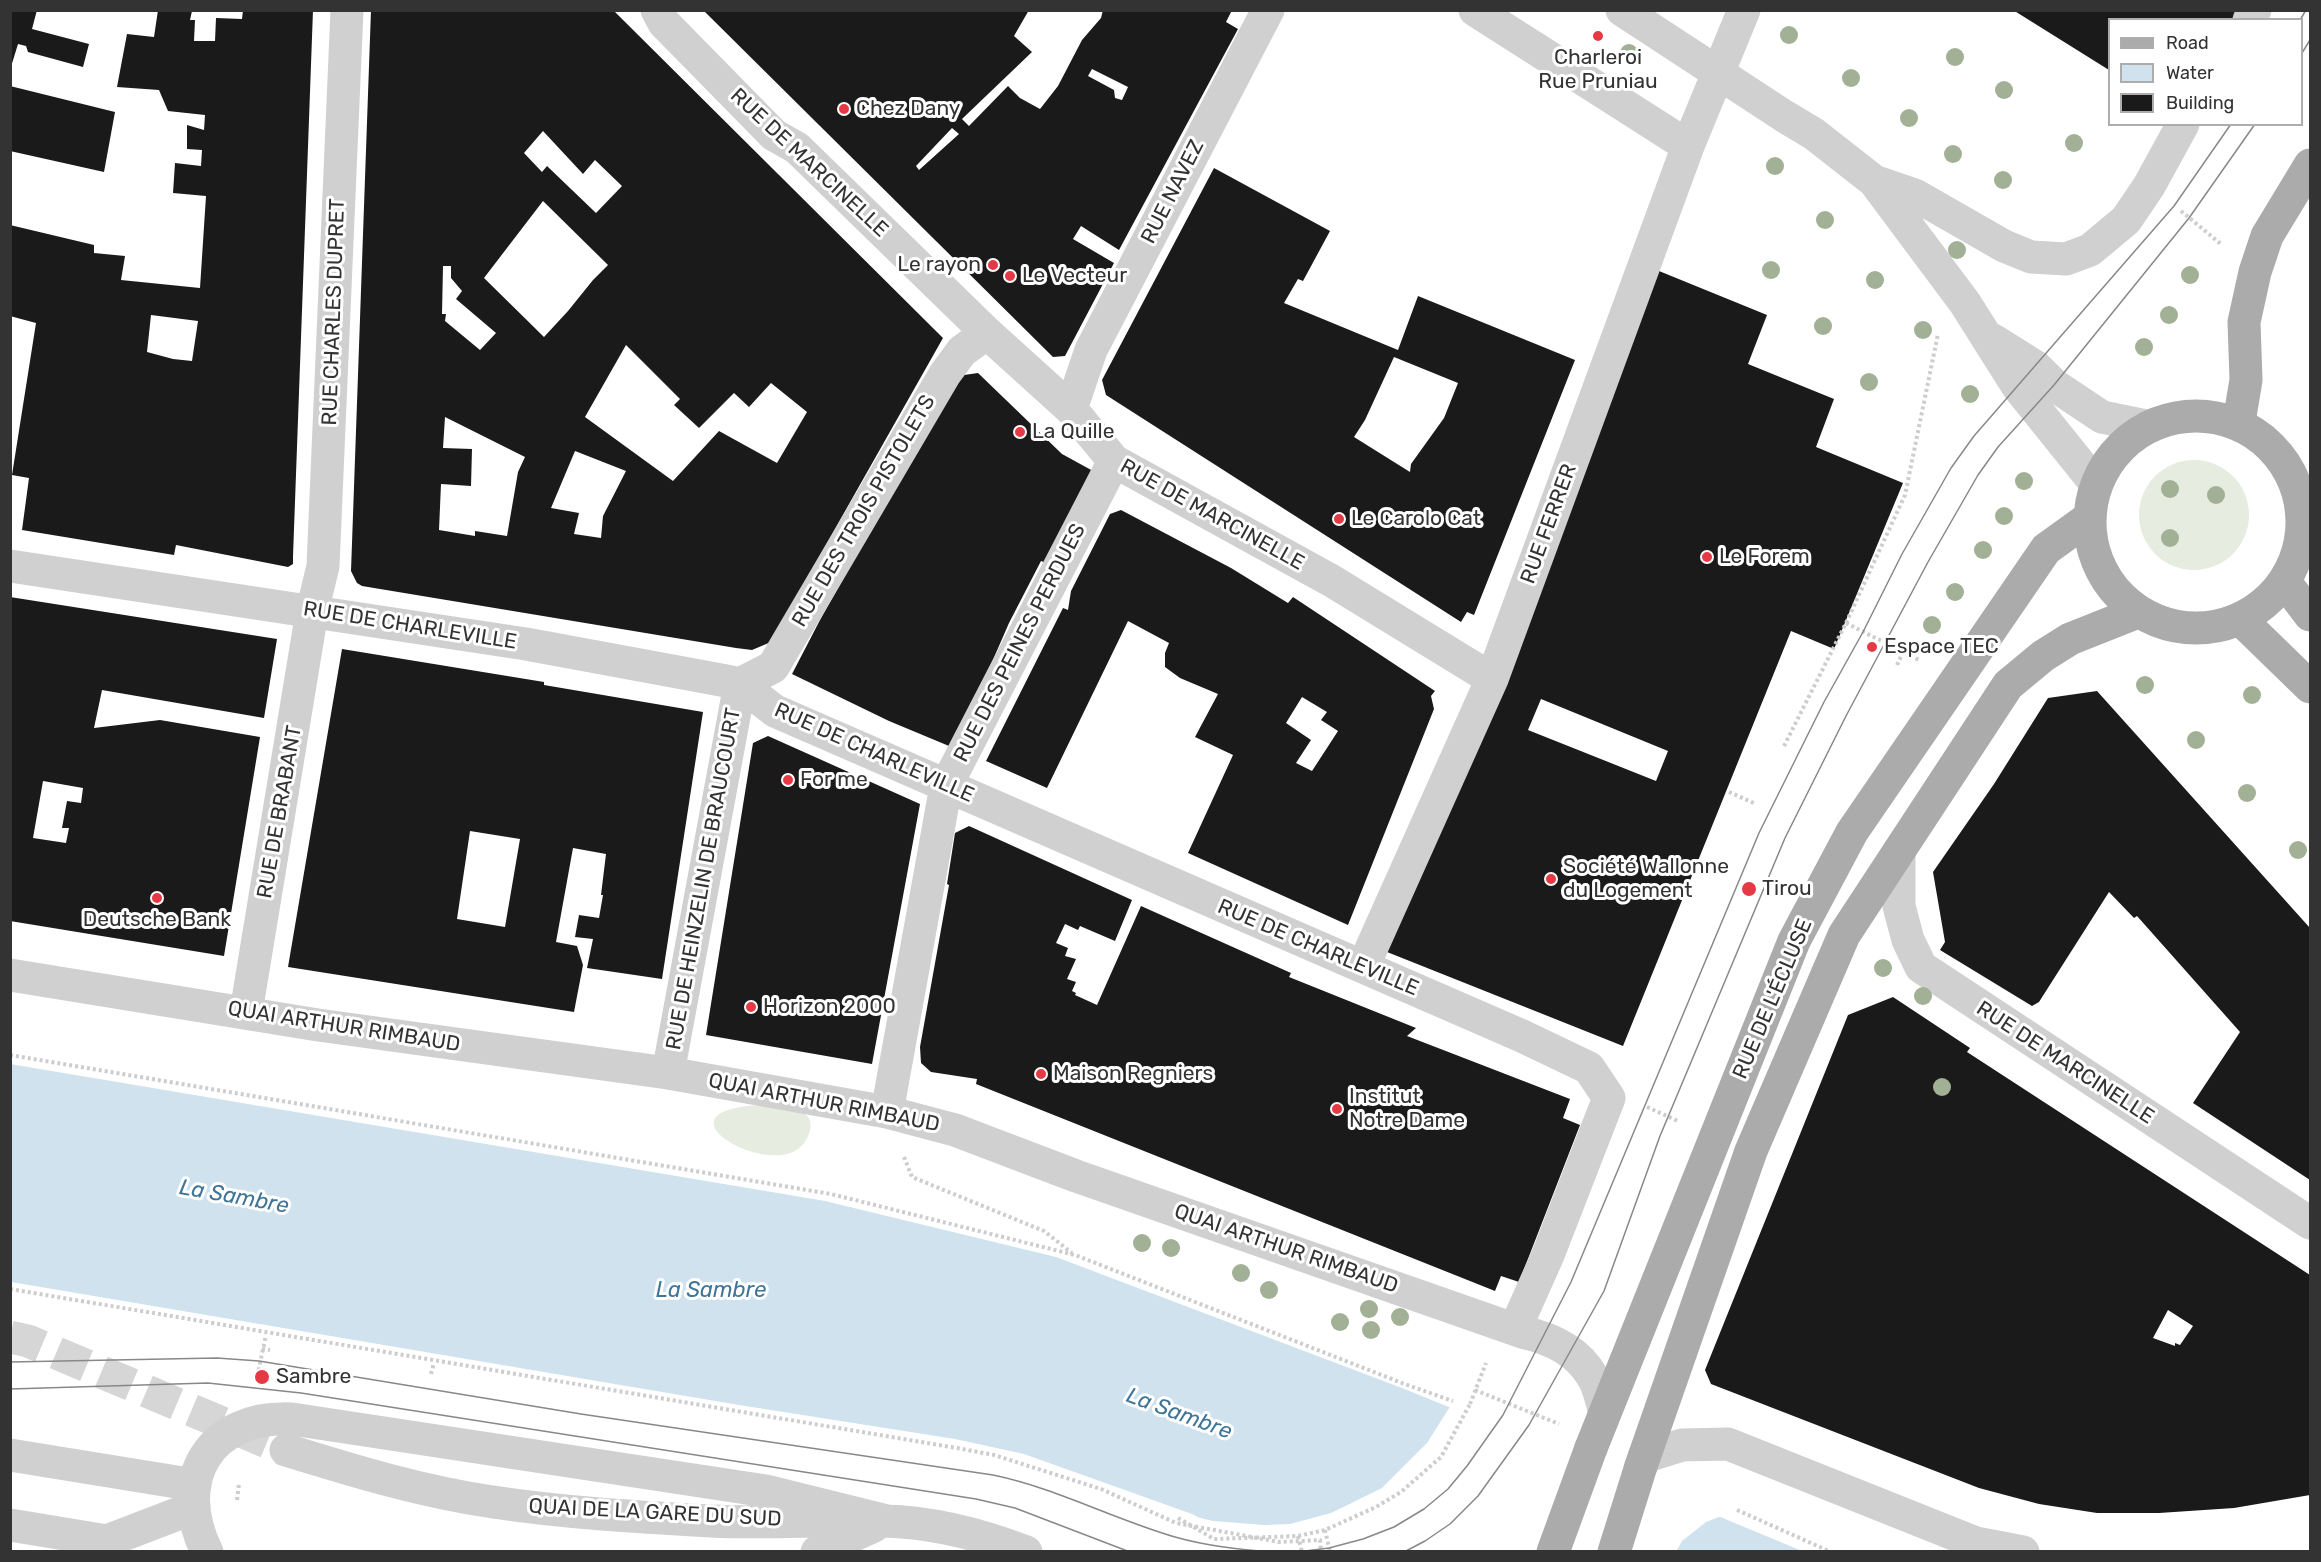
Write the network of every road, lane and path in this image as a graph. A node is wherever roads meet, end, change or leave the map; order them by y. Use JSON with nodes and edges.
{"nodes":[{"id":1,"x":347,"y":10,"type":"edge"},
{"id":2,"x":657,"y":10,"type":"edge"},
{"id":3,"x":1268,"y":10,"type":"edge"},
{"id":4,"x":1475,"y":10,"type":"edge"},
{"id":5,"x":1622,"y":10,"type":"edge"},
{"id":6,"x":1744,"y":10,"type":"edge"},
{"id":7,"x":1718,"y":74,"type":"junction"},
{"id":8,"x":2182,"y":126,"type":"edge"},
{"id":9,"x":1688,"y":146,"type":"junction"},
{"id":10,"x":2310,"y":165,"type":"edge"},
{"id":11,"x":1874,"y":181,"type":"junction"},
{"id":12,"x":2149,"y":186,"type":"junction"},
{"id":13,"x":2255,"y":272,"type":"junction"},
{"id":14,"x":1965,"y":303,"type":"junction"},
{"id":15,"x":987,"y":333,"type":"junction"},
{"id":16,"x":1984,"y":334,"type":"junction"},
{"id":17,"x":1071,"y":409,"type":"junction"},
{"id":18,"x":2239,"y":423,"type":"junction"},
{"id":19,"x":2146,"y":426,"type":"junction"},
{"id":20,"x":1114,"y":461,"type":"junction"},
{"id":21,"x":2096,"y":484,"type":"junction"},
{"id":22,"x":2089,"y":518,"type":"junction"},
{"id":23,"x":10,"y":566,"type":"edge"},
{"id":24,"x":2285,"y":582,"type":"junction"},
{"id":25,"x":312,"y":612,"type":"junction"},
{"id":26,"x":2138,"y":612,"type":"junction"},
{"id":27,"x":2310,"y":615,"type":"edge"},
{"id":28,"x":2240,"y":619,"type":"junction"},
{"id":29,"x":1904,"y":652,"type":"dead end"},
{"id":30,"x":1897,"y":665,"type":"dead end"},
{"id":31,"x":1492,"y":679,"type":"junction"},
{"id":32,"x":740,"y":684,"type":"junction"},
{"id":33,"x":2310,"y":687,"type":"edge"},
{"id":34,"x":1784,"y":746,"type":"dead end"},
{"id":35,"x":946,"y":786,"type":"junction"},
{"id":36,"x":1729,"y":792,"type":"dead end"},
{"id":37,"x":1756,"y":804,"type":"dead end"},
{"id":38,"x":1899,"y":851,"type":"junction"},
{"id":39,"x":1363,"y":967,"type":"junction"},
{"id":40,"x":10,"y":975,"type":"edge"},
{"id":41,"x":246,"y":1012,"type":"junction"},
{"id":42,"x":10,"y":1055,"type":"edge"},
{"id":43,"x":668,"y":1073,"type":"junction"},
{"id":44,"x":887,"y":1112,"type":"junction"},
{"id":45,"x":2310,"y":1223,"type":"edge"},
{"id":46,"x":1075,"y":1255,"type":"junction"},
{"id":47,"x":10,"y":1289,"type":"edge"},
{"id":48,"x":1515,"y":1329,"type":"junction"},
{"id":49,"x":262,"y":1349,"type":"dead end"},
{"id":50,"x":270,"y":1350,"type":"dead end"},
{"id":51,"x":434,"y":1363,"type":"dead end"},
{"id":52,"x":431,"y":1374,"type":"dead end"},
{"id":53,"x":1453,"y":1401,"type":"dead end"},
{"id":54,"x":1470,"y":1404,"type":"dead end"},
{"id":55,"x":1597,"y":1433,"type":"junction"},
{"id":56,"x":286,"y":1450,"type":"tunnel mouth"},
{"id":57,"x":10,"y":1455,"type":"edge"},
{"id":58,"x":1642,"y":1461,"type":"junction"},
{"id":59,"x":194,"y":1497,"type":"junction"},
{"id":60,"x":1737,"y":1510,"type":"dead end"},
{"id":61,"x":1178,"y":1518,"type":"dead end"},
{"id":62,"x":887,"y":1521,"type":"junction"},
{"id":63,"x":10,"y":1525,"type":"edge"},
{"id":64,"x":1325,"y":1530,"type":"junction"},
{"id":65,"x":1298,"y":1536,"type":"junction"},
{"id":66,"x":207,"y":1551,"type":"edge"},
{"id":67,"x":817,"y":1551,"type":"edge"},
{"id":68,"x":1026,"y":1551,"type":"edge"},
{"id":69,"x":1302,"y":1551,"type":"edge"},
{"id":70,"x":1321,"y":1551,"type":"edge"},
{"id":71,"x":1330,"y":1551,"type":"edge"},
{"id":72,"x":1553,"y":1551,"type":"edge"},
{"id":73,"x":1614,"y":1551,"type":"edge"},
{"id":74,"x":1832,"y":1551,"type":"edge"},
{"id":75,"x":2024,"y":1551,"type":"edge"}],
"edges":[{"from":1,"to":25,"type":"street","name":"RUE CHARLES DUPRET"},
{"from":2,"to":15,"type":"street","name":"RUE DE MARCINELLE"},
{"from":3,"to":17,"type":"street","name":"RUE NAVEZ"},
{"from":4,"to":9,"type":"street"},
{"from":5,"to":7,"type":"street"},
{"from":6,"to":7,"type":"street","name":"RUE FERRER"},
{"from":7,"to":9,"type":"street","name":"RUE FERRER"},
{"from":7,"to":11,"type":"street"},
{"from":8,"to":12,"type":"street"},
{"from":9,"to":31,"type":"street","name":"RUE FERRER"},
{"from":10,"to":13,"type":"main road"},
{"from":11,"to":12,"type":"street"},
{"from":11,"to":14,"type":"street"},
{"from":12,"to":13,"type":"path"},
{"from":13,"to":18,"type":"main road"},
{"from":14,"to":16,"type":"street"},
{"from":14,"to":34,"type":"path"},
{"from":15,"to":17,"type":"street","name":"RUE DE MARCINELLE"},
{"from":15,"to":32,"type":"street","name":"RUE DES TROIS PISTOLETS"},
{"from":16,"to":19,"type":"street"},
{"from":16,"to":21,"type":"street"},
{"from":17,"to":20,"type":"street","name":"RUE DE MARCINELLE"},
{"from":18,"to":19,"type":"main road"},
{"from":18,"to":24,"type":"main road"},
{"from":19,"to":21,"type":"main road"},
{"from":20,"to":31,"type":"street","name":"RUE DE MARCINELLE"},
{"from":20,"to":35,"type":"street","name":"RUE DES PEINES PERDUES"},
{"from":21,"to":22,"type":"main road"},
{"from":22,"to":26,"type":"main road"},
{"from":22,"to":55,"type":"main road","name":"RUE DE L'ÉCLUSE"},
{"from":23,"to":25,"type":"street","name":"RUE DE CHARLEVILLE"},
{"from":24,"to":27,"type":"main road"},
{"from":24,"to":28,"type":"main road"},
{"from":25,"to":32,"type":"street","name":"RUE DE CHARLEVILLE"},
{"from":25,"to":41,"type":"street","name":"RUE DE BRABANT"},
{"from":26,"to":28,"type":"main road"},
{"from":26,"to":38,"type":"main road","name":"RUE DE L'ÉCLUSE"},
{"from":28,"to":33,"type":"main road"},
{"from":29,"to":30,"type":"path"},
{"from":31,"to":39,"type":"street","name":"RUE FERRER"},
{"from":32,"to":35,"type":"street","name":"RUE DE CHARLEVILLE"},
{"from":32,"to":43,"type":"street","name":"RUE DE HEINZELIN DE BRAUCOURT"},
{"from":35,"to":39,"type":"street","name":"RUE DE CHARLEVILLE"},
{"from":35,"to":44,"type":"street","name":"RUE DES PEINES PERDUES"},
{"from":36,"to":37,"type":"path"},
{"from":38,"to":45,"type":"street","name":"RUE DE MARCINELLE"},
{"from":38,"to":58,"type":"main road","name":"RUE DE L'ÉCLUSE"},
{"from":39,"to":48,"type":"street","name":"RUE DE CHARLEVILLE"},
{"from":40,"to":41,"type":"street","name":"QUAI ARTHUR RIMBAUD"},
{"from":41,"to":43,"type":"street","name":"QUAI ARTHUR RIMBAUD"},
{"from":42,"to":46,"type":"path"},
{"from":43,"to":44,"type":"street","name":"QUAI ARTHUR RIMBAUD"},
{"from":44,"to":46,"type":"path"},
{"from":44,"to":48,"type":"street","name":"QUAI ARTHUR RIMBAUD"},
{"from":46,"to":53,"type":"path"},
{"from":47,"to":70,"type":"path"},
{"from":48,"to":55,"type":"street","name":"QUAI ARTHUR RIMBAUD"},
{"from":49,"to":50,"type":"path"},
{"from":51,"to":52,"type":"path"},
{"from":54,"to":64,"type":"path","bridge":true},
{"from":55,"to":72,"type":"main road","name":"RUE DE L'ÉCLUSE","bridge":true},
{"from":56,"to":62,"type":"street","name":"QUAI DE LA GARE DU SUD"},
{"from":57,"to":59,"type":"street"},
{"from":58,"to":73,"type":"main road","name":"RUE DE L'ÉCLUSE","bridge":true},
{"from":58,"to":75,"type":"street"},
{"from":59,"to":62,"type":"street"},
{"from":59,"to":63,"type":"street"},
{"from":59,"to":66,"type":"street"},
{"from":60,"to":74,"type":"path"},
{"from":61,"to":65,"type":"path","bridge":true},
{"from":62,"to":67,"type":"street"},
{"from":62,"to":68,"type":"street","name":"QUAI DE LA GARE DU SUD"},
{"from":64,"to":65,"type":"path","bridge":true},
{"from":64,"to":71,"type":"path"},
{"from":65,"to":69,"type":"path","bridge":true}]}
